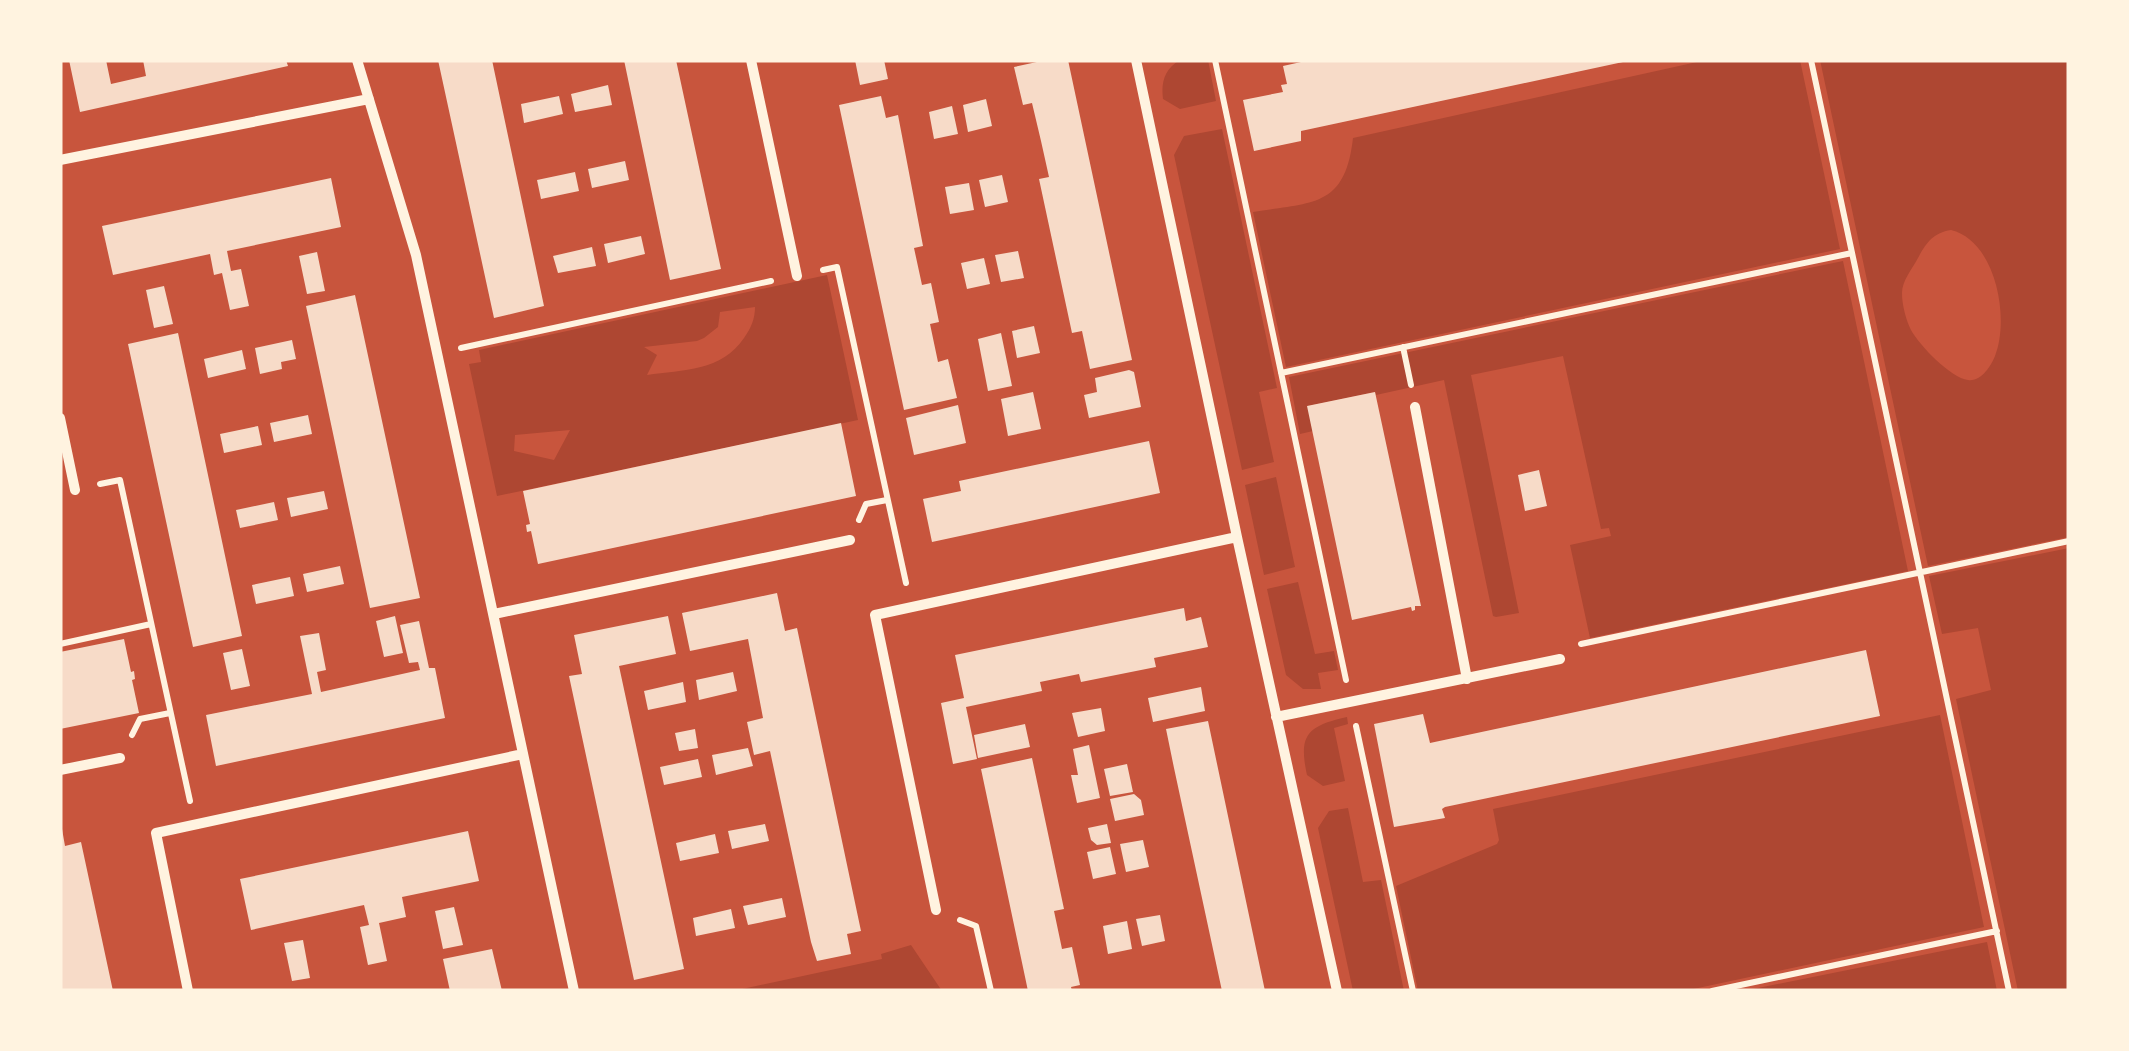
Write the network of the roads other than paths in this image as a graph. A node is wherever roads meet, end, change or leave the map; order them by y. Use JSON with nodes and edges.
{"nodes":[{"id":1,"x":357,"y":60,"type":"edge"},
{"id":2,"x":751,"y":60,"type":"edge"},
{"id":3,"x":1136,"y":60,"type":"edge"},
{"id":4,"x":369,"y":99,"type":"junction"},
{"id":5,"x":60,"y":160,"type":"edge"},
{"id":6,"x":797,"y":276,"type":"road end"},
{"id":7,"x":1415,"y":407,"type":"road end"},
{"id":8,"x":60,"y":418,"type":"edge"},
{"id":9,"x":75,"y":490,"type":"road end"},
{"id":10,"x":1237,"y":538,"type":"junction"},
{"id":11,"x":850,"y":540,"type":"dead end"},
{"id":12,"x":494,"y":614,"type":"junction"},
{"id":13,"x":1560,"y":660,"type":"road end"},
{"id":14,"x":1467,"y":679,"type":"junction"},
{"id":15,"x":1276,"y":717,"type":"junction"},
{"id":16,"x":523,"y":754,"type":"junction"},
{"id":17,"x":120,"y":758,"type":"road end"},
{"id":18,"x":60,"y":770,"type":"edge"},
{"id":19,"x":936,"y":910,"type":"road end"},
{"id":20,"x":188,"y":991,"type":"edge"},
{"id":21,"x":574,"y":991,"type":"edge"},
{"id":22,"x":1337,"y":991,"type":"edge"}],
"edges":[{"from":1,"to":4,"type":"street"},
{"from":2,"to":6,"type":"street"},
{"from":3,"to":10,"type":"street"},
{"from":4,"to":5,"type":"street"},
{"from":4,"to":12,"type":"street"},
{"from":7,"to":14,"type":"street"},
{"from":8,"to":9,"type":"street"},
{"from":10,"to":15,"type":"street"},
{"from":10,"to":19,"type":"street"},
{"from":11,"to":12,"type":"street"},
{"from":12,"to":16,"type":"street"},
{"from":13,"to":14,"type":"street"},
{"from":14,"to":15,"type":"street"},
{"from":15,"to":22,"type":"street"},
{"from":16,"to":20,"type":"street"},
{"from":16,"to":21,"type":"street"},
{"from":17,"to":18,"type":"street"}]}
